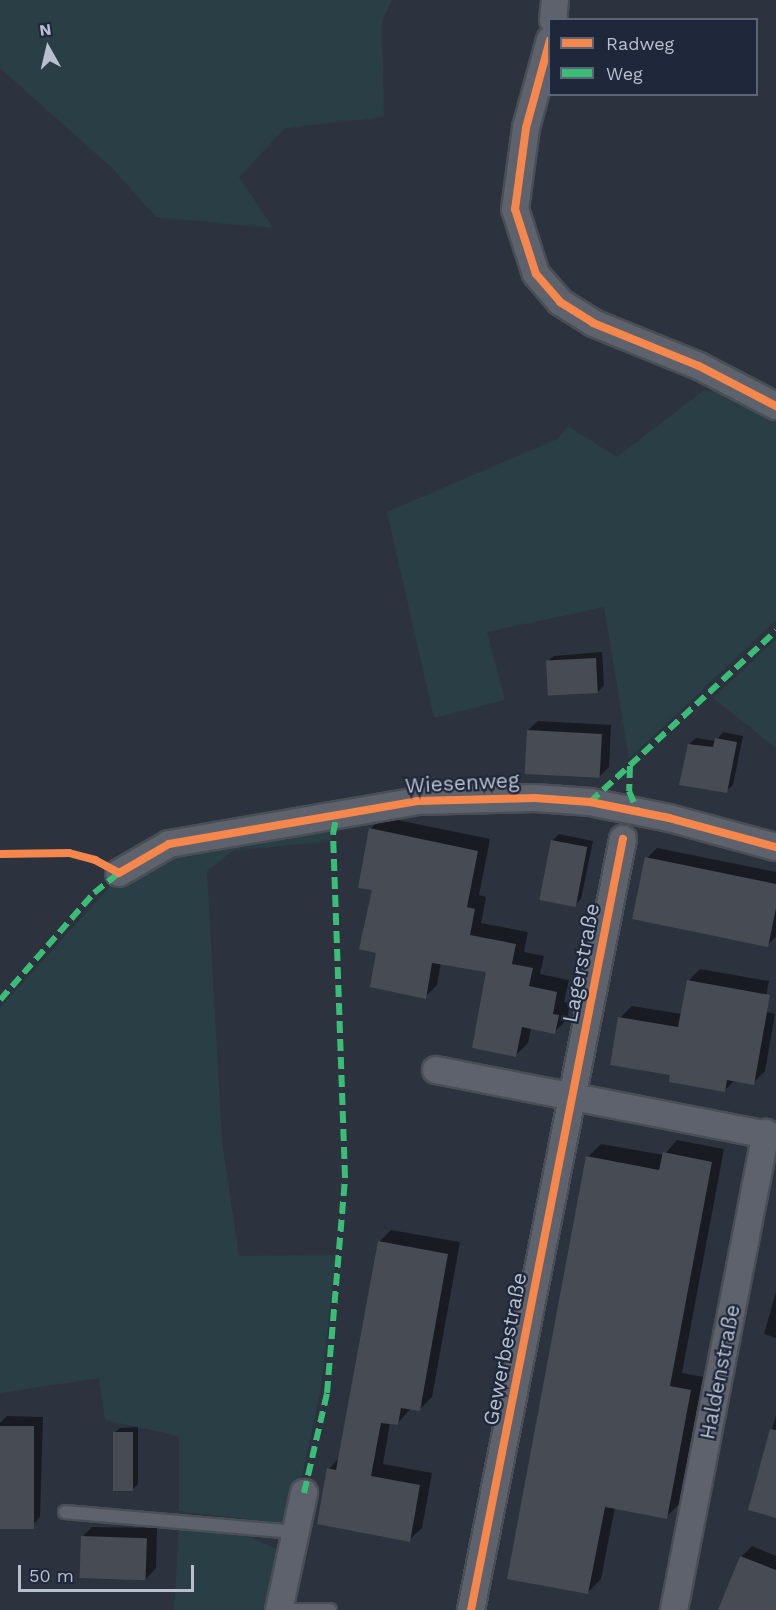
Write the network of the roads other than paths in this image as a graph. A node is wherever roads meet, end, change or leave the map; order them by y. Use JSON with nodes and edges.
{"nodes":[{"id":1,"x":555,"y":0,"type":"edge"},
{"id":2,"x":553,"y":18,"type":"edge"},
{"id":3,"x":548,"y":44,"type":"edge"},
{"id":4,"x":776,"y":406,"type":"edge"},
{"id":5,"x":623,"y":839,"type":"dead end"},
{"id":6,"x":776,"y":847,"type":"edge"},
{"id":7,"x":119,"y":873,"type":"dead end"},
{"id":8,"x":436,"y":1070,"type":"dead end"},
{"id":9,"x":574,"y":1094,"type":"junction"},
{"id":10,"x":771,"y":1135,"type":"edge"},
{"id":11,"x":304,"y":1493,"type":"dead end"},
{"id":12,"x":65,"y":1512,"type":"dead end"},
{"id":13,"x":294,"y":1532,"type":"junction"},
{"id":14,"x":476,"y":1609,"type":"edge"},
{"id":15,"x":279,"y":1610,"type":"edge"},
{"id":16,"x":294,"y":1610,"type":"edge"},
{"id":17,"x":330,"y":1610,"type":"edge"},
{"id":18,"x":674,"y":1610,"type":"edge"}],
"edges":[{"from":1,"to":2,"type":"street"},
{"from":3,"to":4,"type":"street"},
{"from":5,"to":9,"type":"street","name":"Lagerstraße"},
{"from":6,"to":7,"type":"street","name":"Wiesenweg"},
{"from":8,"to":9,"type":"street"},
{"from":9,"to":10,"type":"street"},
{"from":9,"to":14,"type":"street","name":"Gewerbestraße"},
{"from":10,"to":18,"type":"street","name":"Haldenstraße"},
{"from":11,"to":13,"type":"street"},
{"from":12,"to":13,"type":"lane"},
{"from":13,"to":15,"type":"street"},
{"from":16,"to":17,"type":"lane"}]}
